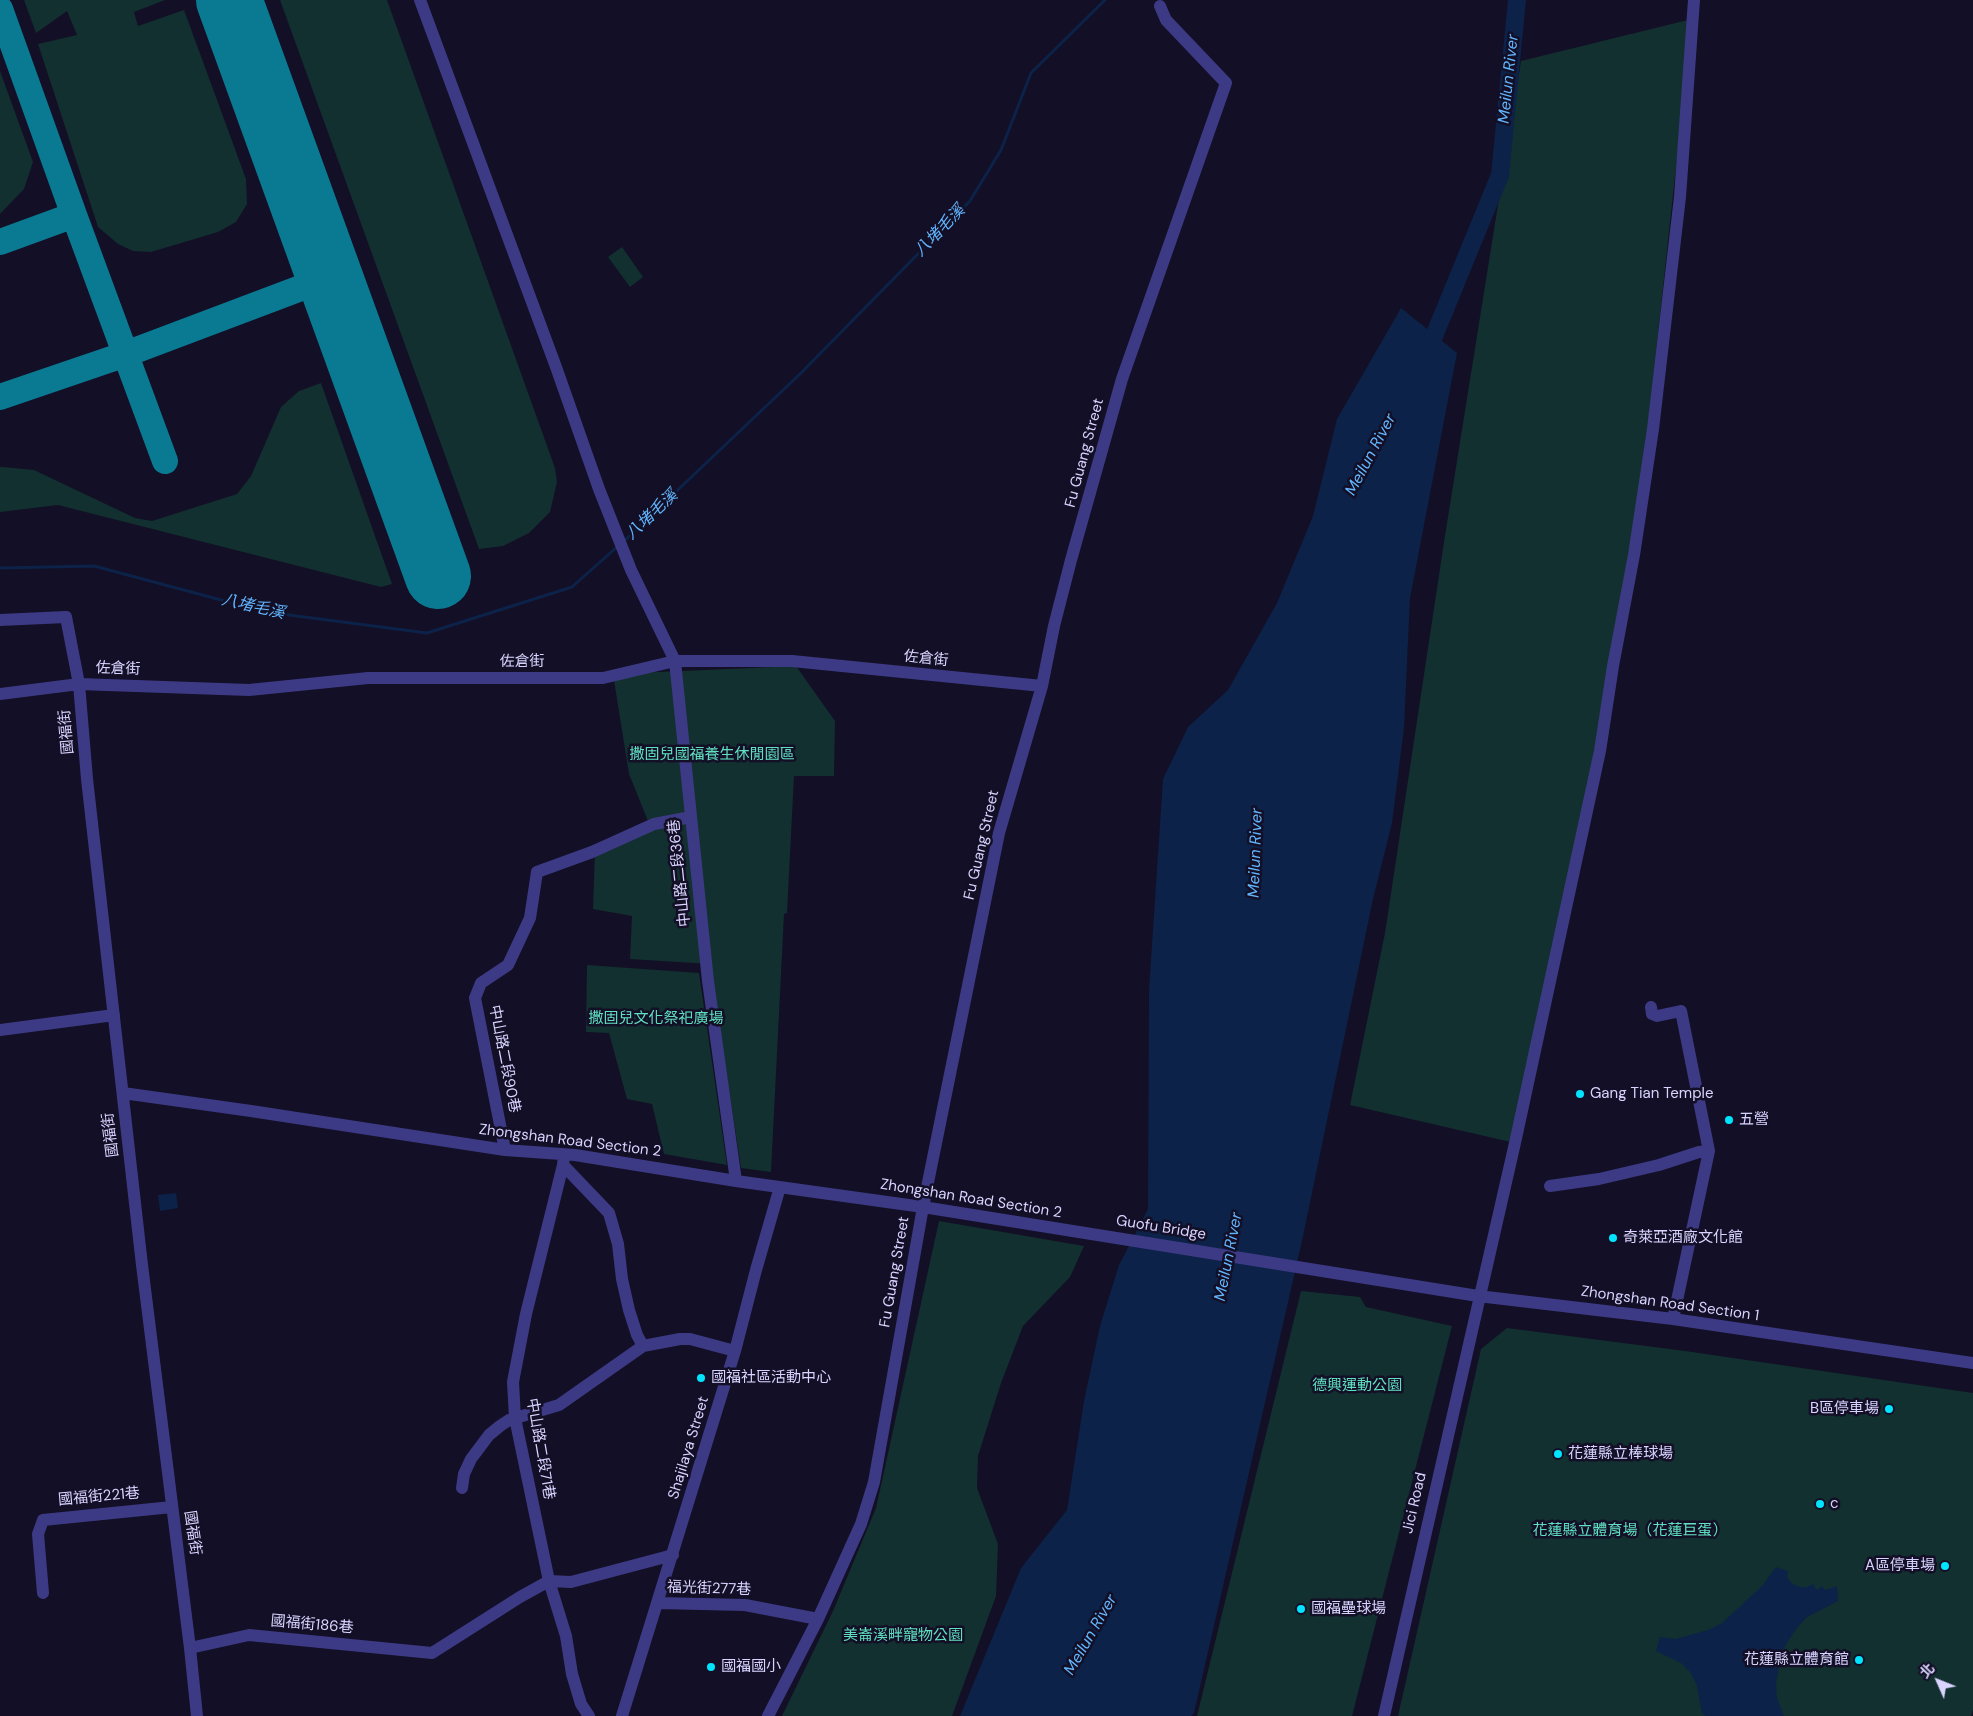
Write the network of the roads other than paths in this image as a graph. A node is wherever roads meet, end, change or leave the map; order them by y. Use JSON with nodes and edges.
{"nodes":[{"id":1,"x":420,"y":0,"type":"edge"},
{"id":2,"x":1694,"y":0,"type":"edge"},
{"id":3,"x":1160,"y":6,"type":"dead end"},
{"id":4,"x":0,"y":620,"type":"edge"},
{"id":5,"x":675,"y":662,"type":"junction"},
{"id":6,"x":79,"y":684,"type":"junction"},
{"id":7,"x":1042,"y":686,"type":"junction"},
{"id":8,"x":0,"y":694,"type":"edge"},
{"id":9,"x":691,"y":818,"type":"junction"},
{"id":10,"x":1651,"y":1007,"type":"dead end"},
{"id":11,"x":114,"y":1015,"type":"junction"},
{"id":12,"x":0,"y":1030,"type":"edge"},
{"id":13,"x":123,"y":1093,"type":"junction"},
{"id":14,"x":506,"y":1150,"type":"junction"},
{"id":15,"x":1709,"y":1151,"type":"junction"},
{"id":16,"x":564,"y":1160,"type":"junction"},
{"id":17,"x":736,"y":1181,"type":"junction"},
{"id":18,"x":1550,"y":1186,"type":"dead end"},
{"id":19,"x":780,"y":1187,"type":"junction"},
{"id":20,"x":923,"y":1207,"type":"junction"},
{"id":21,"x":1071,"y":1231,"type":"joint"},
{"id":22,"x":1363,"y":1277,"type":"joint"},
{"id":23,"x":1478,"y":1296,"type":"junction"},
{"id":24,"x":1673,"y":1319,"type":"junction"},
{"id":25,"x":643,"y":1346,"type":"junction"},
{"id":26,"x":735,"y":1351,"type":"junction"},
{"id":27,"x":1973,"y":1363,"type":"edge"},
{"id":28,"x":515,"y":1418,"type":"junction"},
{"id":29,"x":462,"y":1488,"type":"dead end"},
{"id":30,"x":172,"y":1507,"type":"junction"},
{"id":31,"x":673,"y":1555,"type":"junction"},
{"id":32,"x":549,"y":1581,"type":"junction"},
{"id":33,"x":44,"y":1592,"type":"dead end"},
{"id":34,"x":658,"y":1603,"type":"junction"},
{"id":35,"x":818,"y":1619,"type":"junction"},
{"id":36,"x":190,"y":1648,"type":"junction"},
{"id":37,"x":197,"y":1716,"type":"edge"},
{"id":38,"x":589,"y":1716,"type":"edge"},
{"id":39,"x":622,"y":1716,"type":"edge"},
{"id":40,"x":768,"y":1716,"type":"edge"},
{"id":41,"x":1384,"y":1716,"type":"edge"}],
"edges":[{"from":1,"to":5,"type":"street","name":"中山路二段36巷"},
{"from":2,"to":23,"type":"street","name":"Jici Road"},
{"from":3,"to":7,"type":"street","name":"Fu Guang Street"},
{"from":4,"to":6,"type":"street","name":"國福街"},
{"from":5,"to":6,"type":"street","name":"佐倉街"},
{"from":5,"to":7,"type":"street","name":"佐倉街"},
{"from":5,"to":9,"type":"street","name":"中山路二段36巷"},
{"from":6,"to":8,"type":"street","name":"佐倉街"},
{"from":6,"to":11,"type":"street","name":"國福街"},
{"from":7,"to":20,"type":"street","name":"Fu Guang Street"},
{"from":9,"to":14,"type":"street","name":"中山路二段90巷"},
{"from":9,"to":17,"type":"street","name":"中山路二段36巷"},
{"from":10,"to":15,"type":"street"},
{"from":11,"to":12,"type":"street"},
{"from":11,"to":13,"type":"street","name":"國福街"},
{"from":13,"to":14,"type":"street","name":"Zhongshan Road Section 2"},
{"from":13,"to":30,"type":"street","name":"國福街"},
{"from":14,"to":16,"type":"street","name":"Zhongshan Road Section 2"},
{"from":15,"to":18,"type":"street"},
{"from":15,"to":24,"type":"street"},
{"from":16,"to":17,"type":"street","name":"Zhongshan Road Section 2"},
{"from":16,"to":25,"type":"street"},
{"from":16,"to":28,"type":"street","name":"中山路二段71巷"},
{"from":17,"to":19,"type":"street","name":"Zhongshan Road Section 2"},
{"from":19,"to":20,"type":"street","name":"Zhongshan Road Section 2"},
{"from":19,"to":26,"type":"street","name":"Shajilaya Street"},
{"from":20,"to":21,"type":"street","name":"Zhongshan Road Section 2"},
{"from":20,"to":35,"type":"street","name":"Fu Guang Street"},
{"from":21,"to":22,"type":"street","name":"Guofu Bridge"},
{"from":22,"to":23,"type":"street","name":"Zhongshan Road Section 1"},
{"from":23,"to":24,"type":"street","name":"Zhongshan Road Section 1"},
{"from":23,"to":41,"type":"street","name":"Jici Road"},
{"from":24,"to":27,"type":"street","name":"Zhongshan Road Section 1"},
{"from":25,"to":26,"type":"street"},
{"from":25,"to":28,"type":"street"},
{"from":26,"to":31,"type":"street","name":"Shajilaya Street"},
{"from":28,"to":29,"type":"street"},
{"from":28,"to":32,"type":"street","name":"中山路二段71巷"},
{"from":30,"to":33,"type":"street","name":"國福街221巷"},
{"from":30,"to":36,"type":"street","name":"國福街"},
{"from":31,"to":32,"type":"street"},
{"from":31,"to":34,"type":"street","name":"Shajilaya Street"},
{"from":32,"to":36,"type":"street","name":"國福街186巷"},
{"from":32,"to":38,"type":"street","name":"中山路二段71巷"},
{"from":34,"to":35,"type":"street","name":"福光街277巷"},
{"from":34,"to":39,"type":"street","name":"Shajilaya Street"},
{"from":35,"to":40,"type":"street","name":"Fu Guang Street"},
{"from":36,"to":37,"type":"street","name":"國福街"}]}
